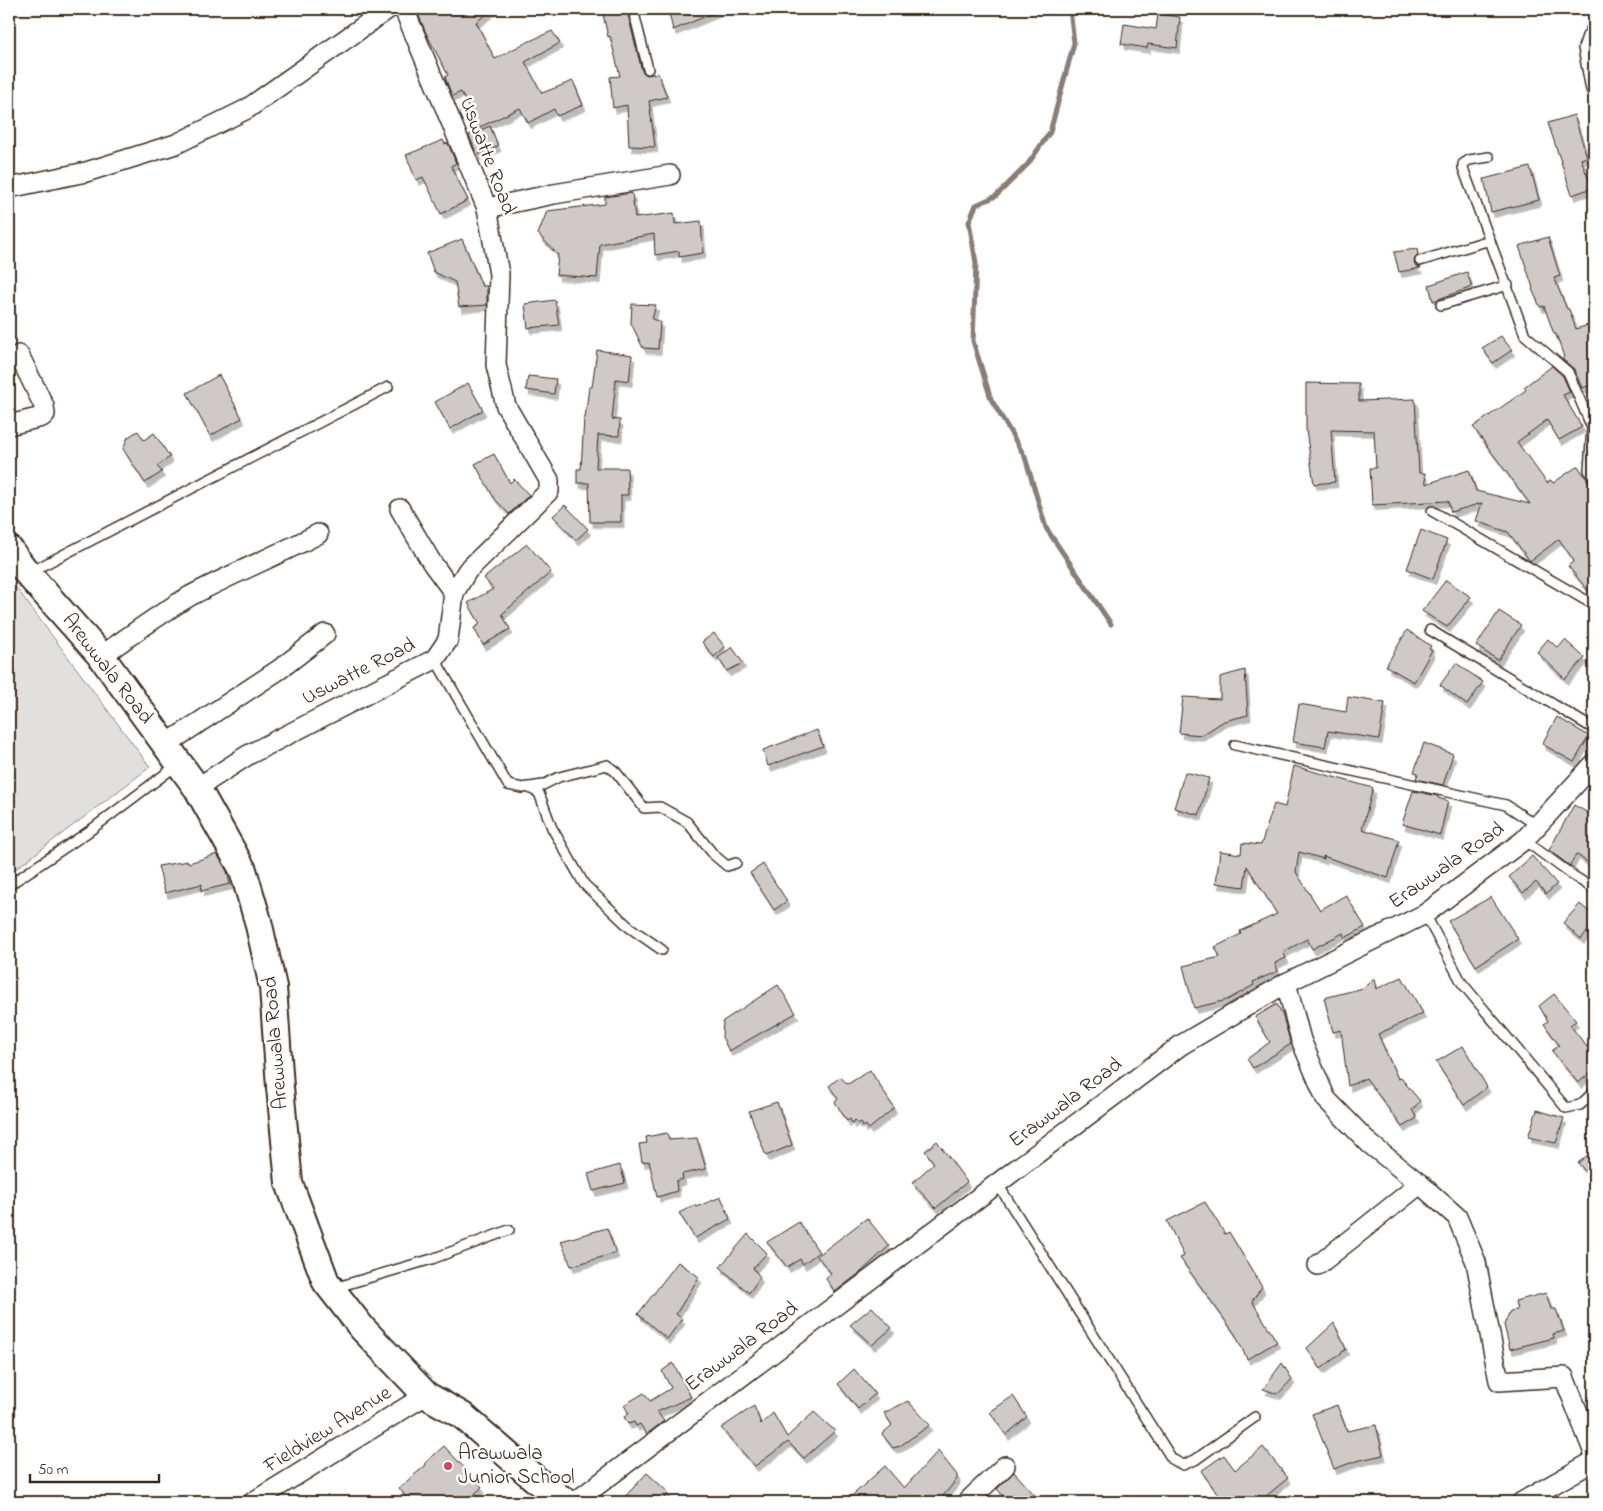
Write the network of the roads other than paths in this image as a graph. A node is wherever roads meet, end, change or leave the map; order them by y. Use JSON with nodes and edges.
{"nodes":[{"id":1,"x":388,"y":9,"type":"edge"},
{"id":2,"x":404,"y":9,"type":"edge"},
{"id":3,"x":633,"y":9,"type":"edge"},
{"id":4,"x":1594,"y":24,"type":"edge"},
{"id":5,"x":648,"y":69,"type":"dead end"},
{"id":6,"x":1591,"y":90,"type":"dead end"},
{"id":7,"x":1489,"y":157,"type":"dead end"},
{"id":8,"x":670,"y":175,"type":"dead end"},
{"id":9,"x":9,"y":188,"type":"edge"},
{"id":10,"x":487,"y":208,"type":"junction"},
{"id":11,"x":1490,"y":240,"type":"junction"},
{"id":12,"x":1420,"y":261,"type":"dead end"},
{"id":13,"x":1508,"y":285,"type":"junction"},
{"id":14,"x":1441,"y":305,"type":"dead end"},
{"id":15,"x":19,"y":355,"type":"dead end"},
{"id":16,"x":388,"y":387,"type":"dead end"},
{"id":17,"x":9,"y":426,"type":"edge"},
{"id":18,"x":1594,"y":478,"type":"edge"},
{"id":19,"x":400,"y":509,"type":"dead end"},
{"id":20,"x":1432,"y":511,"type":"dead end"},
{"id":21,"x":318,"y":534,"type":"dead end"},
{"id":22,"x":9,"y":549,"type":"edge"},
{"id":23,"x":28,"y":573,"type":"junction"},
{"id":24,"x":454,"y":593,"type":"junction"},
{"id":25,"x":1594,"y":606,"type":"edge"},
{"id":26,"x":1430,"y":630,"type":"dead end"},
{"id":27,"x":325,"y":634,"type":"dead end"},
{"id":28,"x":101,"y":656,"type":"junction"},
{"id":29,"x":435,"y":658,"type":"junction"},
{"id":30,"x":1594,"y":729,"type":"edge"},
{"id":31,"x":1235,"y":745,"type":"dead end"},
{"id":32,"x":172,"y":754,"type":"junction"},
{"id":33,"x":1594,"y":764,"type":"edge"},
{"id":34,"x":527,"y":787,"type":"junction"},
{"id":35,"x":197,"y":788,"type":"junction"},
{"id":36,"x":1538,"y":826,"type":"junction"},
{"id":37,"x":1524,"y":840,"type":"junction"},
{"id":38,"x":736,"y":863,"type":"dead end"},
{"id":39,"x":9,"y":885,"type":"edge"},
{"id":40,"x":1594,"y":889,"type":"edge"},
{"id":41,"x":1425,"y":914,"type":"junction"},
{"id":42,"x":662,"y":950,"type":"dead end"},
{"id":43,"x":1286,"y":983,"type":"junction"},
{"id":44,"x":1594,"y":1092,"type":"edge"},
{"id":45,"x":998,"y":1183,"type":"junction"},
{"id":46,"x":1420,"y":1184,"type":"junction"},
{"id":47,"x":509,"y":1230,"type":"dead end"},
{"id":48,"x":1318,"y":1265,"type":"dead end"},
{"id":49,"x":331,"y":1289,"type":"junction"},
{"id":50,"x":426,"y":1396,"type":"junction"},
{"id":51,"x":1255,"y":1417,"type":"dead end"},
{"id":52,"x":1594,"y":1453,"type":"edge"},
{"id":53,"x":1594,"y":1461,"type":"edge"},
{"id":54,"x":1005,"y":1466,"type":"dead end"},
{"id":55,"x":253,"y":1502,"type":"edge"},
{"id":56,"x":566,"y":1502,"type":"edge"},
{"id":57,"x":575,"y":1502,"type":"edge"},
{"id":58,"x":967,"y":1502,"type":"edge"},
{"id":59,"x":1522,"y":1502,"type":"edge"}],
"edges":[{"from":1,"to":9,"type":"street"},
{"from":2,"to":10,"type":"street","name":"Uswatte Road"},
{"from":3,"to":5,"type":"lane"},
{"from":4,"to":6,"type":"lane"},
{"from":7,"to":11,"type":"lane"},
{"from":8,"to":10,"type":"street"},
{"from":10,"to":24,"type":"street","name":"Uswatte Road"},
{"from":11,"to":12,"type":"lane"},
{"from":11,"to":13,"type":"lane"},
{"from":13,"to":14,"type":"lane"},
{"from":13,"to":18,"type":"lane"},
{"from":15,"to":17,"type":"street"},
{"from":16,"to":23,"type":"lane"},
{"from":19,"to":24,"type":"street"},
{"from":20,"to":25,"type":"lane"},
{"from":21,"to":28,"type":"street"},
{"from":22,"to":23,"type":"street","name":"Arewwala Road"},
{"from":23,"to":28,"type":"street","name":"Arewwala Road"},
{"from":24,"to":29,"type":"street","name":"Uswatte Road"},
{"from":26,"to":30,"type":"lane"},
{"from":27,"to":32,"type":"street"},
{"from":28,"to":32,"type":"street","name":"Arewwala Road"},
{"from":29,"to":34,"type":"lane"},
{"from":29,"to":35,"type":"street","name":"Uswatte Road"},
{"from":31,"to":36,"type":"lane"},
{"from":32,"to":35,"type":"street","name":"Arewwala Road"},
{"from":32,"to":39,"type":"lane"},
{"from":33,"to":36,"type":"street","name":"Erawwala Road"},
{"from":34,"to":38,"type":"lane"},
{"from":34,"to":42,"type":"lane"},
{"from":35,"to":49,"type":"street","name":"Arewwala Road"},
{"from":36,"to":37,"type":"street","name":"Erawwala Road"},
{"from":37,"to":40,"type":"lane"},
{"from":37,"to":41,"type":"street","name":"Erawwala Road"},
{"from":41,"to":43,"type":"street","name":"Erawwala Road"},
{"from":41,"to":44,"type":"lane"},
{"from":43,"to":45,"type":"street","name":"Erawwala Road"},
{"from":43,"to":46,"type":"street"},
{"from":45,"to":51,"type":"lane"},
{"from":45,"to":57,"type":"street","name":"Erawwala Road"},
{"from":46,"to":48,"type":"street"},
{"from":46,"to":52,"type":"street"},
{"from":47,"to":49,"type":"lane"},
{"from":49,"to":50,"type":"street","name":"Arewwala Road"},
{"from":50,"to":55,"type":"street","name":"Fieldview Avenue"},
{"from":50,"to":56,"type":"street","name":"Arewwala Road"},
{"from":53,"to":59,"type":"street"},
{"from":54,"to":58,"type":"street"}]}
